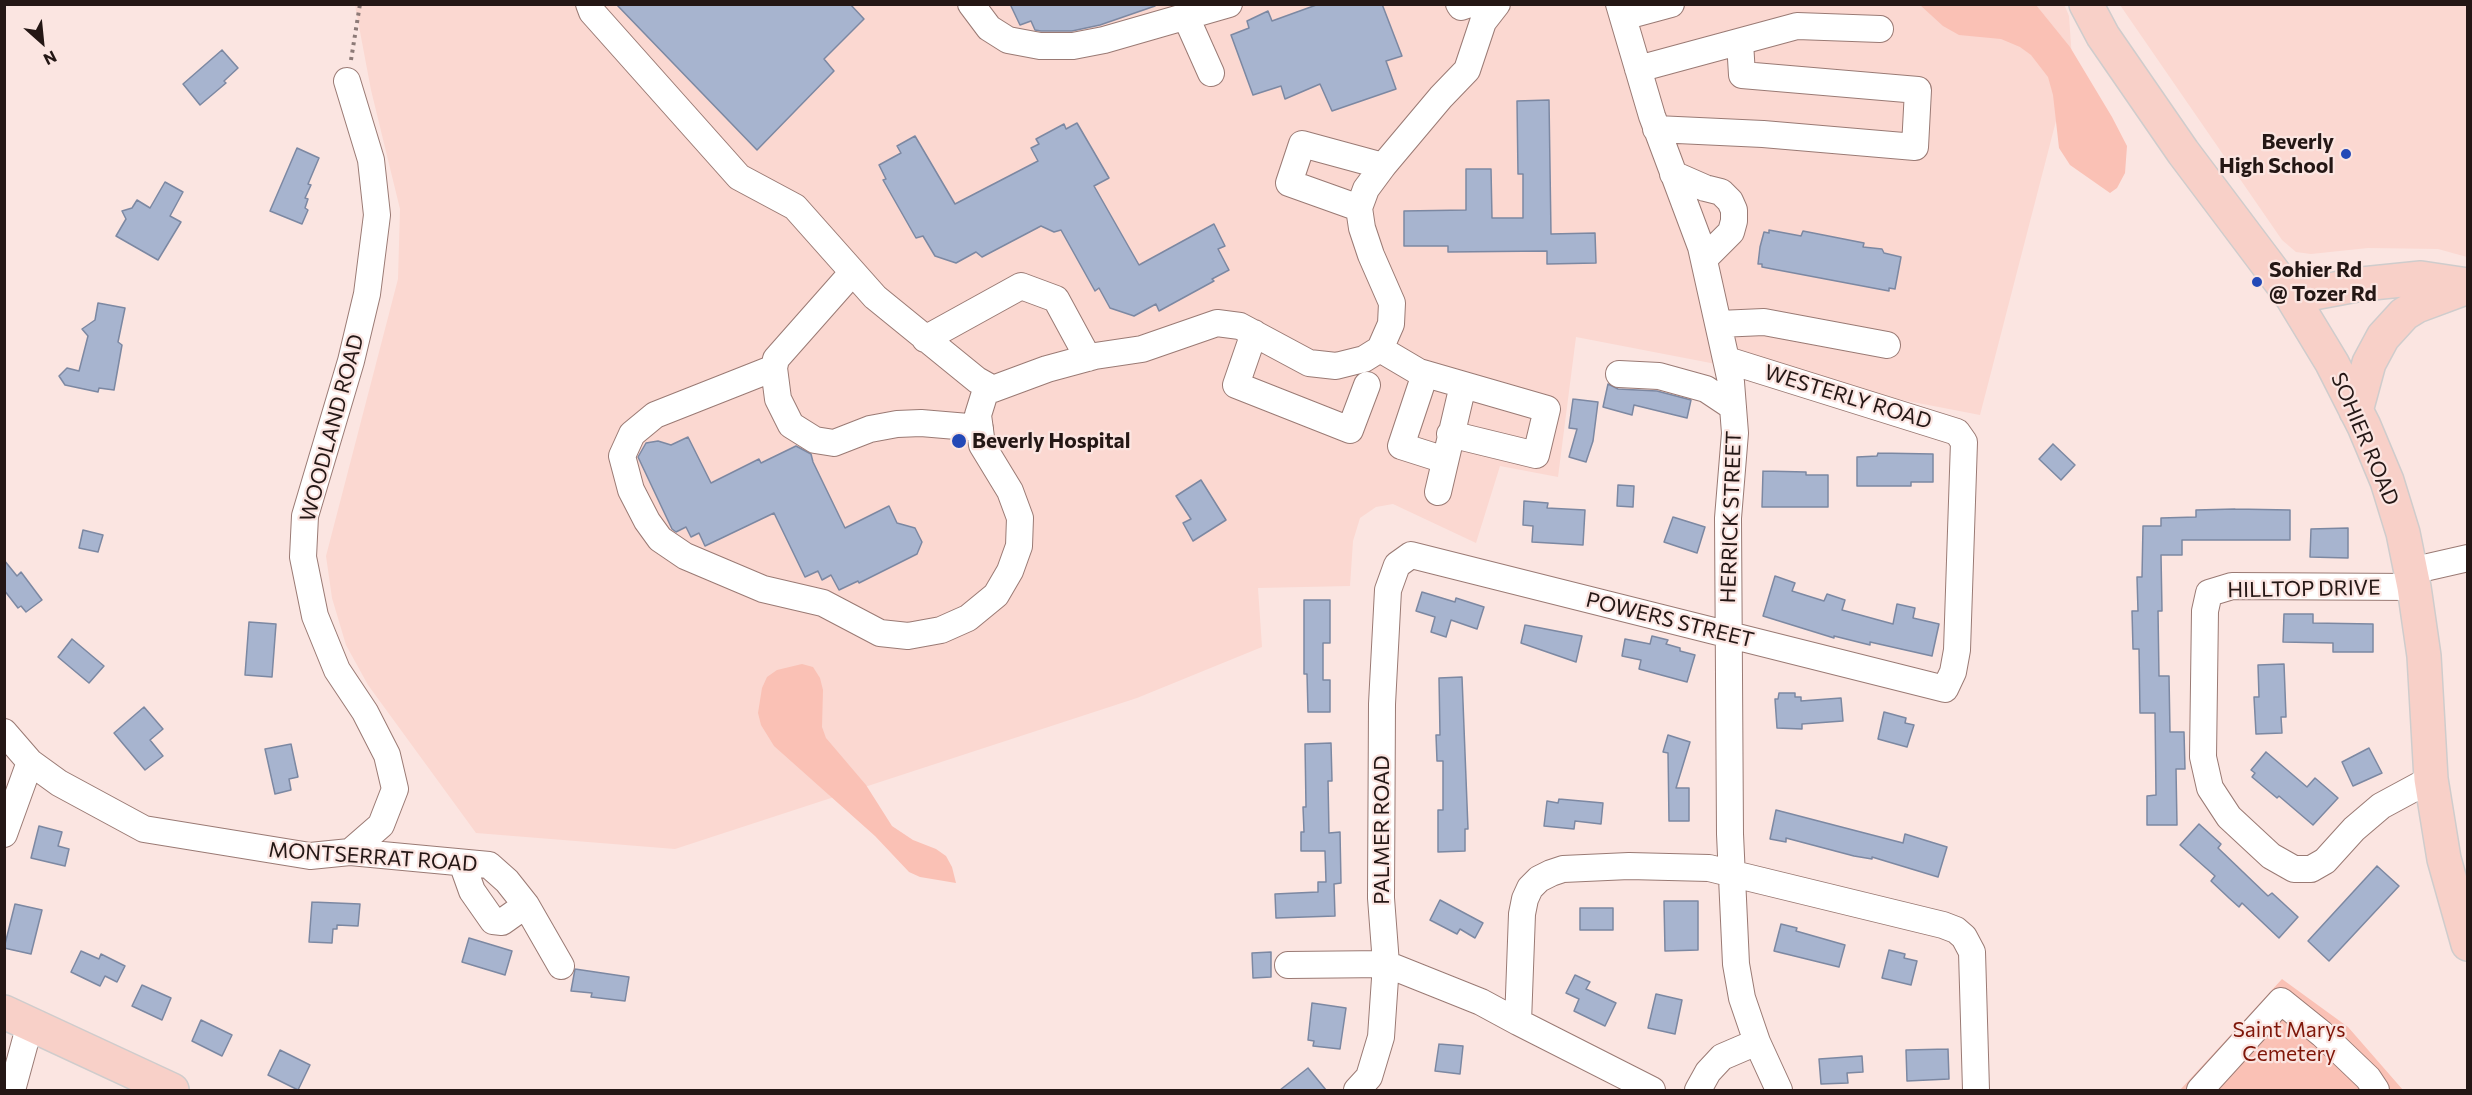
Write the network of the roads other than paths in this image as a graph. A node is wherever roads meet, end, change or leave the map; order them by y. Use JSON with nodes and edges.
{"nodes":[{"id":1,"x":589,"y":4,"type":"edge"},
{"id":2,"x":971,"y":4,"type":"edge"},
{"id":3,"x":1229,"y":4,"type":"edge"},
{"id":4,"x":1459,"y":4,"type":"edge"},
{"id":5,"x":1470,"y":4,"type":"edge"},
{"id":6,"x":1497,"y":4,"type":"edge"},
{"id":7,"x":1671,"y":4,"type":"edge"},
{"id":8,"x":2086,"y":4,"type":"edge"},
{"id":9,"x":1621,"y":11,"type":"edge"},
{"id":10,"x":1186,"y":17,"type":"junction"},
{"id":11,"x":1880,"y":29,"type":"dead end"},
{"id":12,"x":1740,"y":42,"type":"junction"},
{"id":13,"x":1638,"y":69,"type":"junction"},
{"id":14,"x":1210,"y":73,"type":"dead end"},
{"id":15,"x":347,"y":81,"type":"road end"},
{"id":16,"x":1656,"y":129,"type":"junction"},
{"id":17,"x":1383,"y":166,"type":"junction"},
{"id":18,"x":1673,"y":174,"type":"junction"},
{"id":19,"x":1359,"y":208,"type":"junction"},
{"id":20,"x":1704,"y":259,"type":"junction"},
{"id":21,"x":852,"y":273,"type":"junction"},
{"id":22,"x":2468,"y":286,"type":"edge"},
{"id":23,"x":2292,"y":297,"type":"junction"},
{"id":24,"x":1719,"y":324,"type":"junction"},
{"id":25,"x":1254,"y":333,"type":"junction"},
{"id":26,"x":925,"y":339,"type":"junction"},
{"id":27,"x":1887,"y":345,"type":"dead end"},
{"id":28,"x":1380,"y":349,"type":"junction"},
{"id":29,"x":1088,"y":358,"type":"junction"},
{"id":30,"x":1727,"y":360,"type":"junction"},
{"id":31,"x":774,"y":368,"type":"junction"},
{"id":32,"x":1425,"y":374,"type":"junction"},
{"id":33,"x":1619,"y":374,"type":"dead end"},
{"id":34,"x":1463,"y":385,"type":"junction"},
{"id":35,"x":987,"y":386,"type":"junction"},
{"id":36,"x":1367,"y":386,"type":"dead end"},
{"id":37,"x":1733,"y":407,"type":"junction"},
{"id":38,"x":2356,"y":411,"type":"junction"},
{"id":39,"x":980,"y":428,"type":"junction"},
{"id":40,"x":1450,"y":434,"type":"junction"},
{"id":41,"x":1445,"y":460,"type":"junction"},
{"id":42,"x":1438,"y":492,"type":"dead end"},
{"id":43,"x":2468,"y":558,"type":"edge"},
{"id":44,"x":1397,"y":565,"type":"joint"},
{"id":45,"x":2412,"y":579,"type":"junction"},
{"id":46,"x":1729,"y":635,"type":"junction"},
{"id":47,"x":1945,"y":689,"type":"joint"},
{"id":48,"x":4,"y":732,"type":"edge"},
{"id":49,"x":30,"y":762,"type":"junction"},
{"id":50,"x":2431,"y":779,"type":"junction"},
{"id":51,"x":4,"y":834,"type":"edge"},
{"id":52,"x":350,"y":852,"type":"junction"},
{"id":53,"x":462,"y":862,"type":"junction"},
{"id":54,"x":1732,"y":874,"type":"junction"},
{"id":55,"x":2461,"y":900,"type":"edge"},
{"id":56,"x":526,"y":905,"type":"junction"},
{"id":57,"x":2468,"y":944,"type":"edge"},
{"id":58,"x":1288,"y":964,"type":"dead end"},
{"id":59,"x":1386,"y":964,"type":"junction"},
{"id":60,"x":561,"y":966,"type":"dead end"},
{"id":61,"x":17,"y":1018,"type":"edge"},
{"id":62,"x":1518,"y":1022,"type":"junction"},
{"id":63,"x":1757,"y":1042,"type":"junction"},
{"id":64,"x":12,"y":1090,"type":"edge"},
{"id":65,"x":172,"y":1090,"type":"edge"},
{"id":66,"x":1357,"y":1090,"type":"edge"},
{"id":67,"x":1652,"y":1090,"type":"edge"},
{"id":68,"x":1698,"y":1090,"type":"edge"},
{"id":69,"x":1779,"y":1090,"type":"edge"},
{"id":70,"x":1976,"y":1090,"type":"edge"},
{"id":71,"x":2200,"y":1090,"type":"edge"},
{"id":72,"x":2376,"y":1090,"type":"edge"}],
"edges":[{"from":1,"to":21,"type":"street"},
{"from":2,"to":10,"type":"street"},
{"from":3,"to":10,"type":"street"},
{"from":4,"to":5,"type":"street"},
{"from":6,"to":17,"type":"street"},
{"from":7,"to":9,"type":"street"},
{"from":8,"to":23,"type":"main road","name":"SOHIER ROAD"},
{"from":9,"to":13,"type":"street","name":"HERRICK STREET"},
{"from":10,"to":14,"type":"street"},
{"from":11,"to":12,"type":"street"},
{"from":12,"to":13,"type":"street"},
{"from":12,"to":16,"type":"street"},
{"from":13,"to":16,"type":"street","name":"HERRICK STREET"},
{"from":15,"to":52,"type":"street","name":"WOODLAND ROAD"},
{"from":16,"to":18,"type":"street","name":"HERRICK STREET"},
{"from":17,"to":19,"type":"street"},
{"from":17,"to":19,"type":"street"},
{"from":18,"to":20,"type":"street","name":"HERRICK STREET"},
{"from":18,"to":20,"type":"street"},
{"from":19,"to":28,"type":"street"},
{"from":20,"to":24,"type":"street","name":"HERRICK STREET"},
{"from":21,"to":26,"type":"street"},
{"from":21,"to":31,"type":"street"},
{"from":22,"to":23,"type":"main road"},
{"from":22,"to":38,"type":"main road"},
{"from":23,"to":38,"type":"main road","name":"SOHIER ROAD"},
{"from":24,"to":27,"type":"street"},
{"from":24,"to":30,"type":"street","name":"HERRICK STREET"},
{"from":25,"to":28,"type":"street"},
{"from":25,"to":29,"type":"street"},
{"from":25,"to":36,"type":"street"},
{"from":26,"to":29,"type":"street"},
{"from":26,"to":35,"type":"street"},
{"from":28,"to":32,"type":"street"},
{"from":29,"to":35,"type":"street"},
{"from":30,"to":37,"type":"street","name":"HERRICK STREET"},
{"from":30,"to":47,"type":"street","name":"WESTERLY ROAD"},
{"from":31,"to":39,"type":"street"},
{"from":31,"to":39,"type":"street"},
{"from":32,"to":34,"type":"street"},
{"from":32,"to":41,"type":"street"},
{"from":33,"to":37,"type":"street"},
{"from":34,"to":40,"type":"street"},
{"from":34,"to":40,"type":"street"},
{"from":35,"to":39,"type":"street"},
{"from":37,"to":46,"type":"street","name":"HERRICK STREET"},
{"from":38,"to":45,"type":"main road","name":"SOHIER ROAD"},
{"from":40,"to":41,"type":"street"},
{"from":41,"to":42,"type":"street"},
{"from":43,"to":45,"type":"street"},
{"from":44,"to":46,"type":"street","name":"POWERS STREET"},
{"from":44,"to":59,"type":"street","name":"PALMER ROAD"},
{"from":45,"to":50,"type":"main road","name":"SOHIER ROAD"},
{"from":45,"to":50,"type":"street","name":"HILLTOP DRIVE"},
{"from":46,"to":47,"type":"street","name":"POWERS STREET"},
{"from":46,"to":54,"type":"street","name":"HERRICK STREET"},
{"from":48,"to":49,"type":"street","name":"MONTSERRAT ROAD"},
{"from":49,"to":51,"type":"street"},
{"from":49,"to":52,"type":"street","name":"MONTSERRAT ROAD"},
{"from":50,"to":55,"type":"main road","name":"SOHIER ROAD"},
{"from":52,"to":53,"type":"street","name":"MONTSERRAT ROAD"},
{"from":53,"to":56,"type":"street","name":"MONTSERRAT ROAD"},
{"from":53,"to":56,"type":"street"},
{"from":54,"to":62,"type":"street"},
{"from":54,"to":63,"type":"street","name":"HERRICK STREET"},
{"from":54,"to":70,"type":"street"},
{"from":55,"to":57,"type":"main road","name":"SOHIER ROAD"},
{"from":56,"to":60,"type":"street"},
{"from":58,"to":59,"type":"street"},
{"from":59,"to":62,"type":"street"},
{"from":59,"to":66,"type":"street","name":"PALMER ROAD"},
{"from":61,"to":64,"type":"street"},
{"from":61,"to":65,"type":"main road"},
{"from":62,"to":67,"type":"street"},
{"from":63,"to":68,"type":"street"},
{"from":63,"to":69,"type":"street","name":"HERRICK STREET"},
{"from":71,"to":72,"type":"street"}]}
